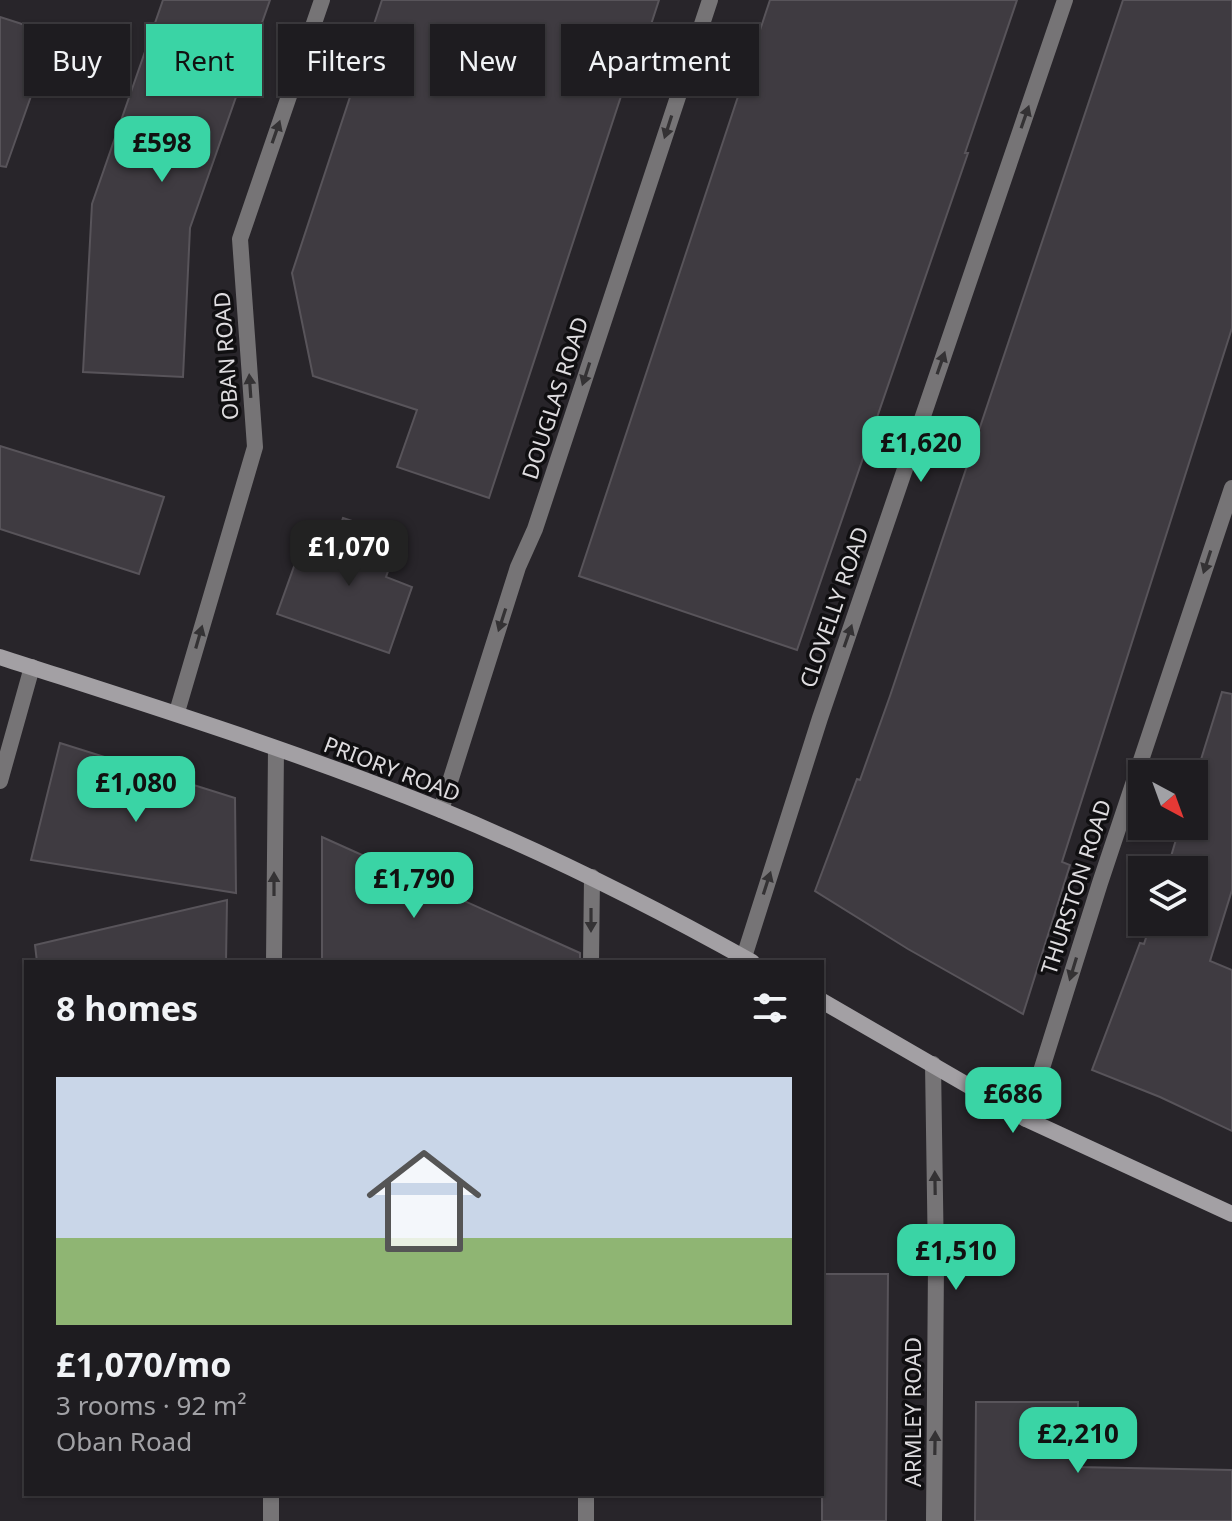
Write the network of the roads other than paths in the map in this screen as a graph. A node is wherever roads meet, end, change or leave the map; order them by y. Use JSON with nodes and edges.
{"nodes":[{"id":1,"x":322,"y":0,"type":"edge"},
{"id":2,"x":710,"y":0,"type":"edge"},
{"id":3,"x":1065,"y":0,"type":"edge"},
{"id":4,"x":1232,"y":488,"type":"edge"},
{"id":5,"x":0,"y":657,"type":"edge"},
{"id":6,"x":32,"y":667,"type":"junction"},
{"id":7,"x":177,"y":712,"type":"junction"},
{"id":8,"x":276,"y":749,"type":"junction"},
{"id":9,"x":0,"y":781,"type":"edge"},
{"id":10,"x":441,"y":810,"type":"junction"},
{"id":11,"x":592,"y":877,"type":"junction"},
{"id":12,"x":274,"y":960,"type":"edge"},
{"id":13,"x":591,"y":960,"type":"edge"},
{"id":14,"x":748,"y":960,"type":"edge"},
{"id":15,"x":824,"y":1002,"type":"edge"},
{"id":16,"x":933,"y":1064,"type":"junction"},
{"id":17,"x":1026,"y":1119,"type":"junction"},
{"id":18,"x":1232,"y":1214,"type":"edge"},
{"id":19,"x":271,"y":1496,"type":"edge"},
{"id":20,"x":586,"y":1496,"type":"edge"},
{"id":21,"x":271,"y":1521,"type":"edge"},
{"id":22,"x":586,"y":1521,"type":"edge"},
{"id":23,"x":934,"y":1521,"type":"edge"}],
"edges":[{"from":7,"to":1,"type":"street","name":"OBAN ROAD","one_way":true},
{"from":2,"to":10,"type":"street","name":"DOUGLAS ROAD","one_way":true},
{"from":14,"to":3,"type":"street","name":"CLOVELLY ROAD","one_way":true},
{"from":4,"to":17,"type":"street","name":"THURSTON ROAD","one_way":true},
{"from":5,"to":6,"type":"street","name":"PRIORY ROAD"},
{"from":6,"to":7,"type":"street","name":"PRIORY ROAD"},
{"from":6,"to":9,"type":"street"},
{"from":7,"to":8,"type":"street","name":"PRIORY ROAD"},
{"from":8,"to":10,"type":"street","name":"PRIORY ROAD"},
{"from":12,"to":8,"type":"street","one_way":true},
{"from":10,"to":11,"type":"street","name":"PRIORY ROAD"},
{"from":11,"to":13,"type":"street","one_way":true},
{"from":11,"to":14,"type":"street","name":"PRIORY ROAD"},
{"from":15,"to":16,"type":"street"},
{"from":16,"to":17,"type":"street"},
{"from":23,"to":16,"type":"street","name":"ARMLEY ROAD","one_way":true},
{"from":17,"to":18,"type":"street"},
{"from":19,"to":21,"type":"street"},
{"from":20,"to":22,"type":"street"}]}
